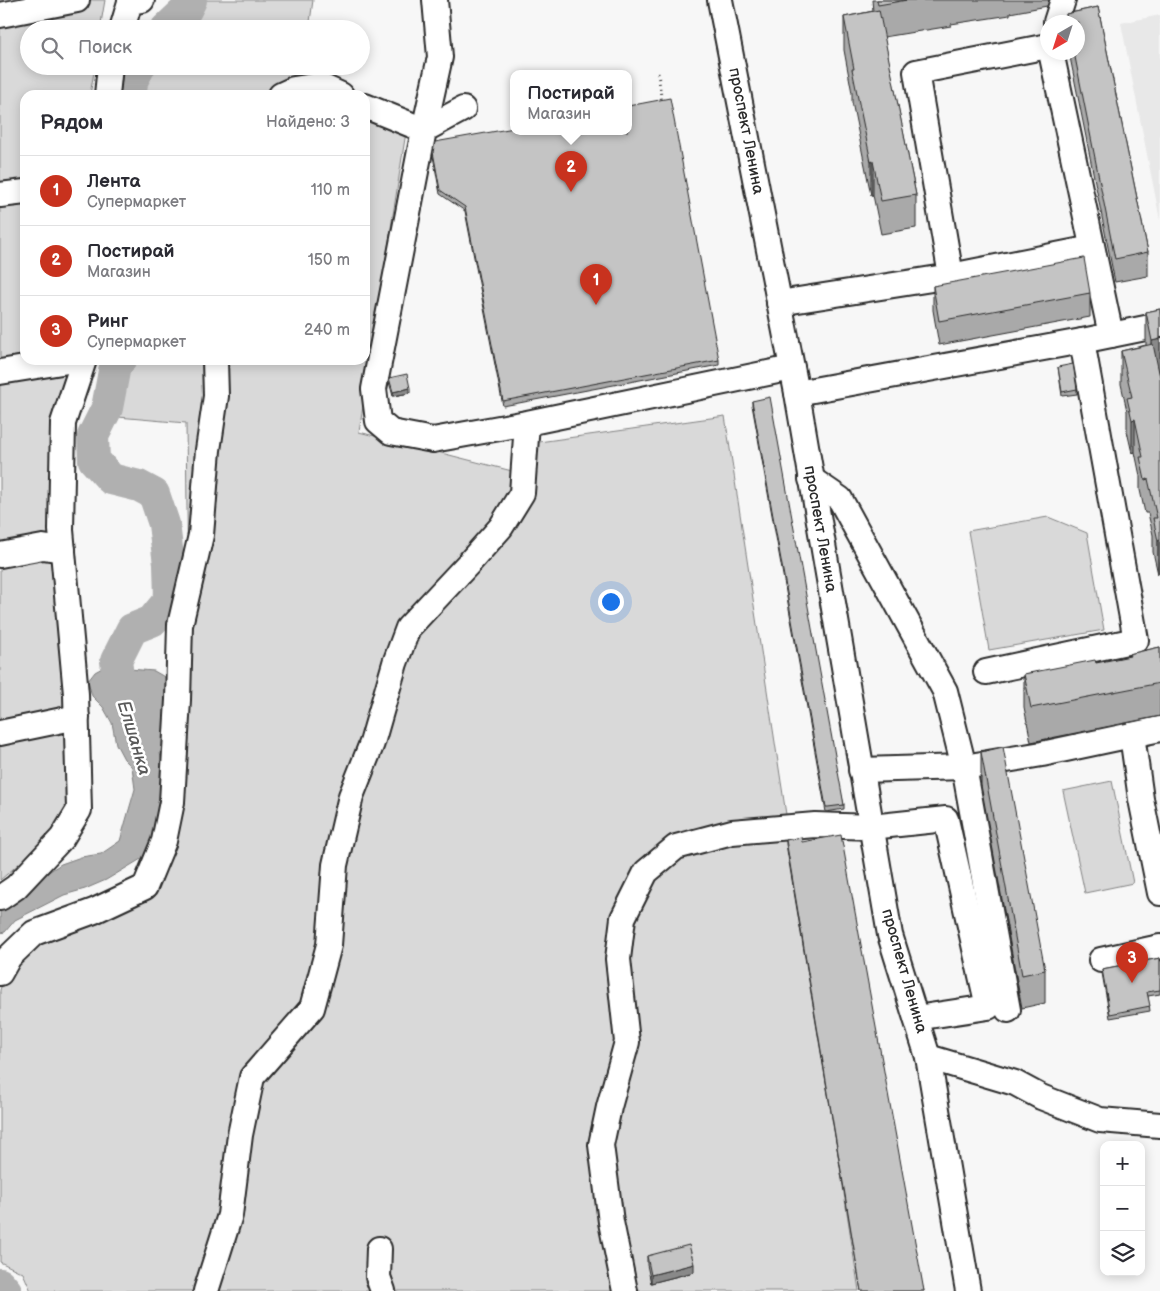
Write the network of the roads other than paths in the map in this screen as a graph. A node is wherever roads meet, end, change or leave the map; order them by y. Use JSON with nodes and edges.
{"nodes":[{"id":1,"x":77,"y":0,"type":"edge"},
{"id":2,"x":435,"y":0,"type":"edge"},
{"id":3,"x":720,"y":0,"type":"edge"},
{"id":4,"x":1063,"y":0,"type":"edge"},
{"id":5,"x":131,"y":1,"type":"edge"},
{"id":6,"x":1058,"y":15,"type":"edge"},
{"id":7,"x":0,"y":16,"type":"edge"},
{"id":8,"x":125,"y":20,"type":"edge"},
{"id":9,"x":1040,"y":48,"type":"edge"},
{"id":10,"x":1054,"y":60,"type":"edge"},
{"id":11,"x":109,"y":75,"type":"edge"},
{"id":12,"x":108,"y":90,"type":"edge"},
{"id":13,"x":290,"y":90,"type":"edge"},
{"id":14,"x":330,"y":90,"type":"edge"},
{"id":15,"x":370,"y":108,"type":"edge"},
{"id":16,"x":463,"y":109,"type":"dead end"},
{"id":17,"x":424,"y":130,"type":"junction"},
{"id":18,"x":20,"y":193,"type":"edge"},
{"id":19,"x":0,"y":195,"type":"edge"},
{"id":20,"x":1092,"y":248,"type":"junction"},
{"id":21,"x":952,"y":276,"type":"junction"},
{"id":22,"x":779,"y":302,"type":"junction"},
{"id":23,"x":1160,"y":325,"type":"edge"},
{"id":24,"x":1111,"y":336,"type":"junction"},
{"id":25,"x":1082,"y":341,"type":"junction"},
{"id":26,"x":43,"y":365,"type":"edge"},
{"id":27,"x":82,"y":365,"type":"edge"},
{"id":28,"x":215,"y":365,"type":"edge"},
{"id":29,"x":792,"y":368,"type":"junction"},
{"id":30,"x":0,"y":372,"type":"edge"},
{"id":31,"x":797,"y":393,"type":"junction"},
{"id":32,"x":527,"y":423,"type":"junction"},
{"id":33,"x":812,"y":479,"type":"junction"},
{"id":34,"x":63,"y":550,"type":"junction"},
{"id":35,"x":0,"y":555,"type":"edge"},
{"id":36,"x":986,"y":672,"type":"dead end"},
{"id":37,"x":77,"y":717,"type":"junction"},
{"id":38,"x":1160,"y":729,"type":"edge"},
{"id":39,"x":0,"y":733,"type":"edge"},
{"id":40,"x":1132,"y":735,"type":"junction"},
{"id":41,"x":964,"y":768,"type":"junction"},
{"id":42,"x":861,"y":770,"type":"junction"},
{"id":43,"x":1151,"y":801,"type":"edge"},
{"id":44,"x":871,"y":827,"type":"junction"},
{"id":45,"x":1160,"y":893,"type":"edge"},
{"id":46,"x":0,"y":898,"type":"edge"},
{"id":47,"x":1160,"y":947,"type":"edge"},
{"id":48,"x":1101,"y":960,"type":"dead end"},
{"id":49,"x":0,"y":973,"type":"edge"},
{"id":50,"x":1008,"y":1010,"type":"dead end"},
{"id":51,"x":916,"y":1018,"type":"junction"},
{"id":52,"x":928,"y":1056,"type":"junction"},
{"id":53,"x":1160,"y":1125,"type":"edge"},
{"id":54,"x":379,"y":1250,"type":"dead end"},
{"id":55,"x":206,"y":1291,"type":"edge"},
{"id":56,"x":383,"y":1291,"type":"edge"},
{"id":57,"x":625,"y":1291,"type":"edge"},
{"id":58,"x":968,"y":1291,"type":"edge"}],
"edges":[{"from":1,"to":7,"type":"street"},
{"from":2,"to":17,"type":"street"},
{"from":3,"to":22,"type":"street","name":"проспект Ленина"},
{"from":4,"to":6,"type":"street"},
{"from":5,"to":8,"type":"street"},
{"from":9,"to":21,"type":"street"},
{"from":10,"to":20,"type":"street"},
{"from":11,"to":12,"type":"street"},
{"from":13,"to":14,"type":"street"},
{"from":15,"to":17,"type":"street"},
{"from":16,"to":17,"type":"street"},
{"from":17,"to":32,"type":"street"},
{"from":18,"to":19,"type":"street"},
{"from":20,"to":21,"type":"street"},
{"from":20,"to":24,"type":"street"},
{"from":21,"to":22,"type":"street"},
{"from":22,"to":29,"type":"street","name":"проспект Ленина"},
{"from":23,"to":24,"type":"street"},
{"from":24,"to":25,"type":"street"},
{"from":25,"to":31,"type":"street"},
{"from":25,"to":36,"type":"street"},
{"from":26,"to":30,"type":"street"},
{"from":27,"to":34,"type":"street"},
{"from":28,"to":49,"type":"street"},
{"from":29,"to":31,"type":"street","name":"проспект Ленина"},
{"from":29,"to":32,"type":"street"},
{"from":31,"to":33,"type":"street","name":"проспект Ленина"},
{"from":32,"to":55,"type":"street"},
{"from":33,"to":41,"type":"street"},
{"from":33,"to":42,"type":"street","name":"проспект Ленина"},
{"from":34,"to":35,"type":"street"},
{"from":34,"to":37,"type":"street"},
{"from":37,"to":39,"type":"street"},
{"from":37,"to":46,"type":"street"},
{"from":38,"to":40,"type":"street"},
{"from":40,"to":41,"type":"street"},
{"from":40,"to":43,"type":"street"},
{"from":41,"to":42,"type":"street"},
{"from":41,"to":50,"type":"street"},
{"from":42,"to":44,"type":"street","name":"проспект Ленина"},
{"from":43,"to":45,"type":"street"},
{"from":44,"to":51,"type":"street","name":"проспект Ленина"},
{"from":44,"to":51,"type":"street"},
{"from":44,"to":57,"type":"street"},
{"from":47,"to":48,"type":"street"},
{"from":51,"to":52,"type":"street","name":"проспект Ленина"},
{"from":52,"to":53,"type":"street"},
{"from":52,"to":58,"type":"street","name":"проспект Ленина"},
{"from":54,"to":56,"type":"street"}]}
